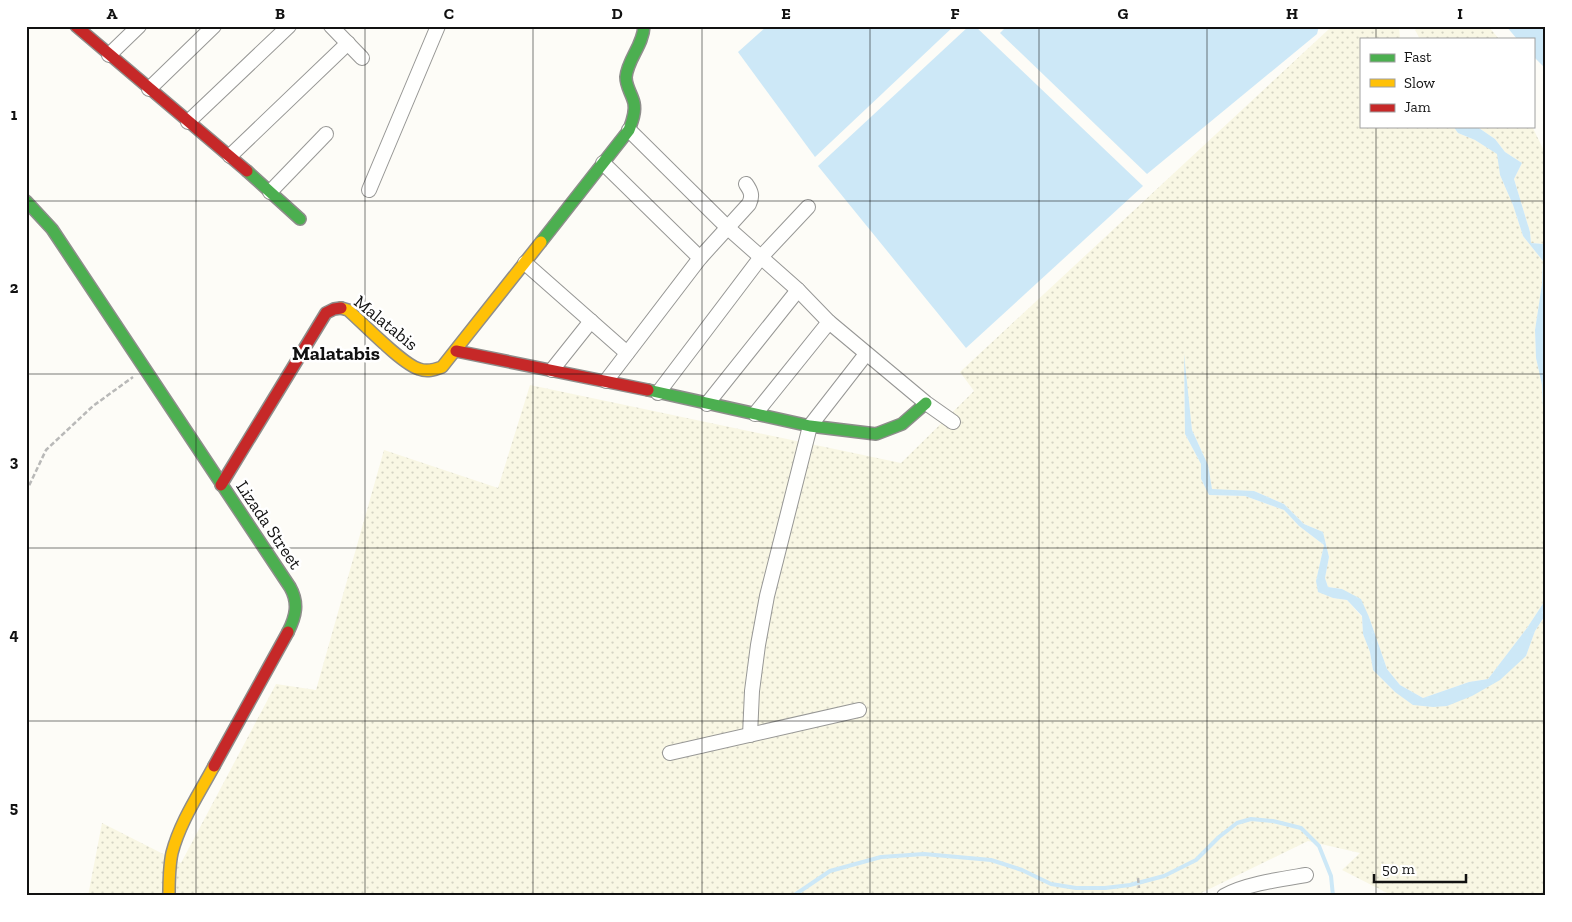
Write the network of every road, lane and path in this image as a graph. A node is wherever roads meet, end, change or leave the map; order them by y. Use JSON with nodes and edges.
{"nodes":[{"id":1,"x":76,"y":26,"type":"edge"},
{"id":2,"x":139,"y":26,"type":"edge"},
{"id":3,"x":214,"y":26,"type":"edge"},
{"id":4,"x":289,"y":26,"type":"edge"},
{"id":5,"x":331,"y":26,"type":"edge"},
{"id":6,"x":438,"y":26,"type":"edge"},
{"id":7,"x":644,"y":26,"type":"edge"},
{"id":8,"x":348,"y":43,"type":"junction"},
{"id":9,"x":110,"y":55,"type":"junction"},
{"id":10,"x":362,"y":58,"type":"dead end"},
{"id":11,"x":149,"y":88,"type":"junction"},
{"id":12,"x":188,"y":122,"type":"junction"},
{"id":13,"x":629,"y":130,"type":"junction"},
{"id":14,"x":326,"y":134,"type":"dead end"},
{"id":15,"x":230,"y":156,"type":"junction"},
{"id":16,"x":603,"y":163,"type":"junction"},
{"id":17,"x":746,"y":184,"type":"dead end"},
{"id":18,"x":369,"y":190,"type":"dead end"},
{"id":19,"x":270,"y":192,"type":"junction"},
{"id":20,"x":26,"y":201,"type":"edge"},
{"id":21,"x":808,"y":206,"type":"dead end"},
{"id":22,"x":300,"y":219,"type":"dead end"},
{"id":23,"x":728,"y":228,"type":"junction"},
{"id":24,"x":761,"y":257,"type":"junction"},
{"id":25,"x":700,"y":258,"type":"junction"},
{"id":26,"x":525,"y":263,"type":"junction"},
{"id":27,"x":798,"y":290,"type":"junction"},
{"id":28,"x":591,"y":321,"type":"junction"},
{"id":29,"x":829,"y":322,"type":"junction"},
{"id":30,"x":456,"y":351,"type":"junction"},
{"id":31,"x":627,"y":353,"type":"junction"},
{"id":32,"x":866,"y":354,"type":"junction"},
{"id":33,"x":144,"y":368,"type":"junction"},
{"id":34,"x":552,"y":370,"type":"junction"},
{"id":35,"x":606,"y":381,"type":"junction"},
{"id":36,"x":658,"y":393,"type":"junction"},
{"id":37,"x":926,"y":403,"type":"junction"},
{"id":38,"x":708,"y":404,"type":"junction"},
{"id":39,"x":755,"y":414,"type":"junction"},
{"id":40,"x":953,"y":422,"type":"dead end"},
{"id":41,"x":810,"y":426,"type":"junction"},
{"id":42,"x":221,"y":485,"type":"junction"},
{"id":43,"x":26,"y":492,"type":"edge"},
{"id":44,"x":859,"y":710,"type":"dead end"},
{"id":45,"x":750,"y":735,"type":"junction"},
{"id":46,"x":670,"y":753,"type":"dead end"},
{"id":47,"x":1306,"y":875,"type":"dead end"},
{"id":48,"x":1138,"y":878,"type":"dead end"},
{"id":49,"x":1139,"y":888,"type":"dead end"},
{"id":50,"x":170,"y":896,"type":"edge"},
{"id":51,"x":1224,"y":896,"type":"edge"}],
"edges":[{"from":1,"to":9,"type":"street"},
{"from":2,"to":9,"type":"street"},
{"from":3,"to":11,"type":"street"},
{"from":4,"to":12,"type":"street"},
{"from":5,"to":8,"type":"street"},
{"from":6,"to":18,"type":"street"},
{"from":7,"to":13,"type":"street"},
{"from":8,"to":10,"type":"street"},
{"from":8,"to":15,"type":"street"},
{"from":9,"to":11,"type":"street"},
{"from":11,"to":12,"type":"street"},
{"from":12,"to":15,"type":"street"},
{"from":13,"to":16,"type":"street","name":"Malatabis"},
{"from":13,"to":23,"type":"street"},
{"from":14,"to":19,"type":"street"},
{"from":15,"to":19,"type":"street"},
{"from":16,"to":25,"type":"street"},
{"from":16,"to":26,"type":"street","name":"Malatabis"},
{"from":17,"to":23,"type":"street"},
{"from":19,"to":22,"type":"street"},
{"from":20,"to":33,"type":"street","name":"Lizada Street"},
{"from":21,"to":24,"type":"street"},
{"from":23,"to":24,"type":"street"},
{"from":23,"to":25,"type":"street"},
{"from":24,"to":27,"type":"street"},
{"from":24,"to":36,"type":"street"},
{"from":25,"to":31,"type":"street"},
{"from":26,"to":28,"type":"street"},
{"from":26,"to":30,"type":"street","name":"Malatabis"},
{"from":27,"to":29,"type":"street"},
{"from":27,"to":38,"type":"street"},
{"from":28,"to":31,"type":"street"},
{"from":28,"to":34,"type":"street"},
{"from":29,"to":32,"type":"street"},
{"from":29,"to":39,"type":"street"},
{"from":30,"to":34,"type":"street"},
{"from":30,"to":42,"type":"street","name":"Malatabis"},
{"from":31,"to":35,"type":"street"},
{"from":32,"to":37,"type":"street"},
{"from":32,"to":41,"type":"street"},
{"from":33,"to":42,"type":"street","name":"Lizada Street"},
{"from":33,"to":43,"type":"path"},
{"from":34,"to":35,"type":"street"},
{"from":35,"to":36,"type":"street"},
{"from":36,"to":38,"type":"street"},
{"from":37,"to":40,"type":"street"},
{"from":37,"to":41,"type":"street"},
{"from":38,"to":39,"type":"street"},
{"from":39,"to":41,"type":"street"},
{"from":41,"to":45,"type":"street"},
{"from":42,"to":50,"type":"street","name":"Lizada Street"},
{"from":44,"to":45,"type":"street"},
{"from":45,"to":46,"type":"street"},
{"from":47,"to":51,"type":"street"},
{"from":48,"to":49,"type":"path"}]}
